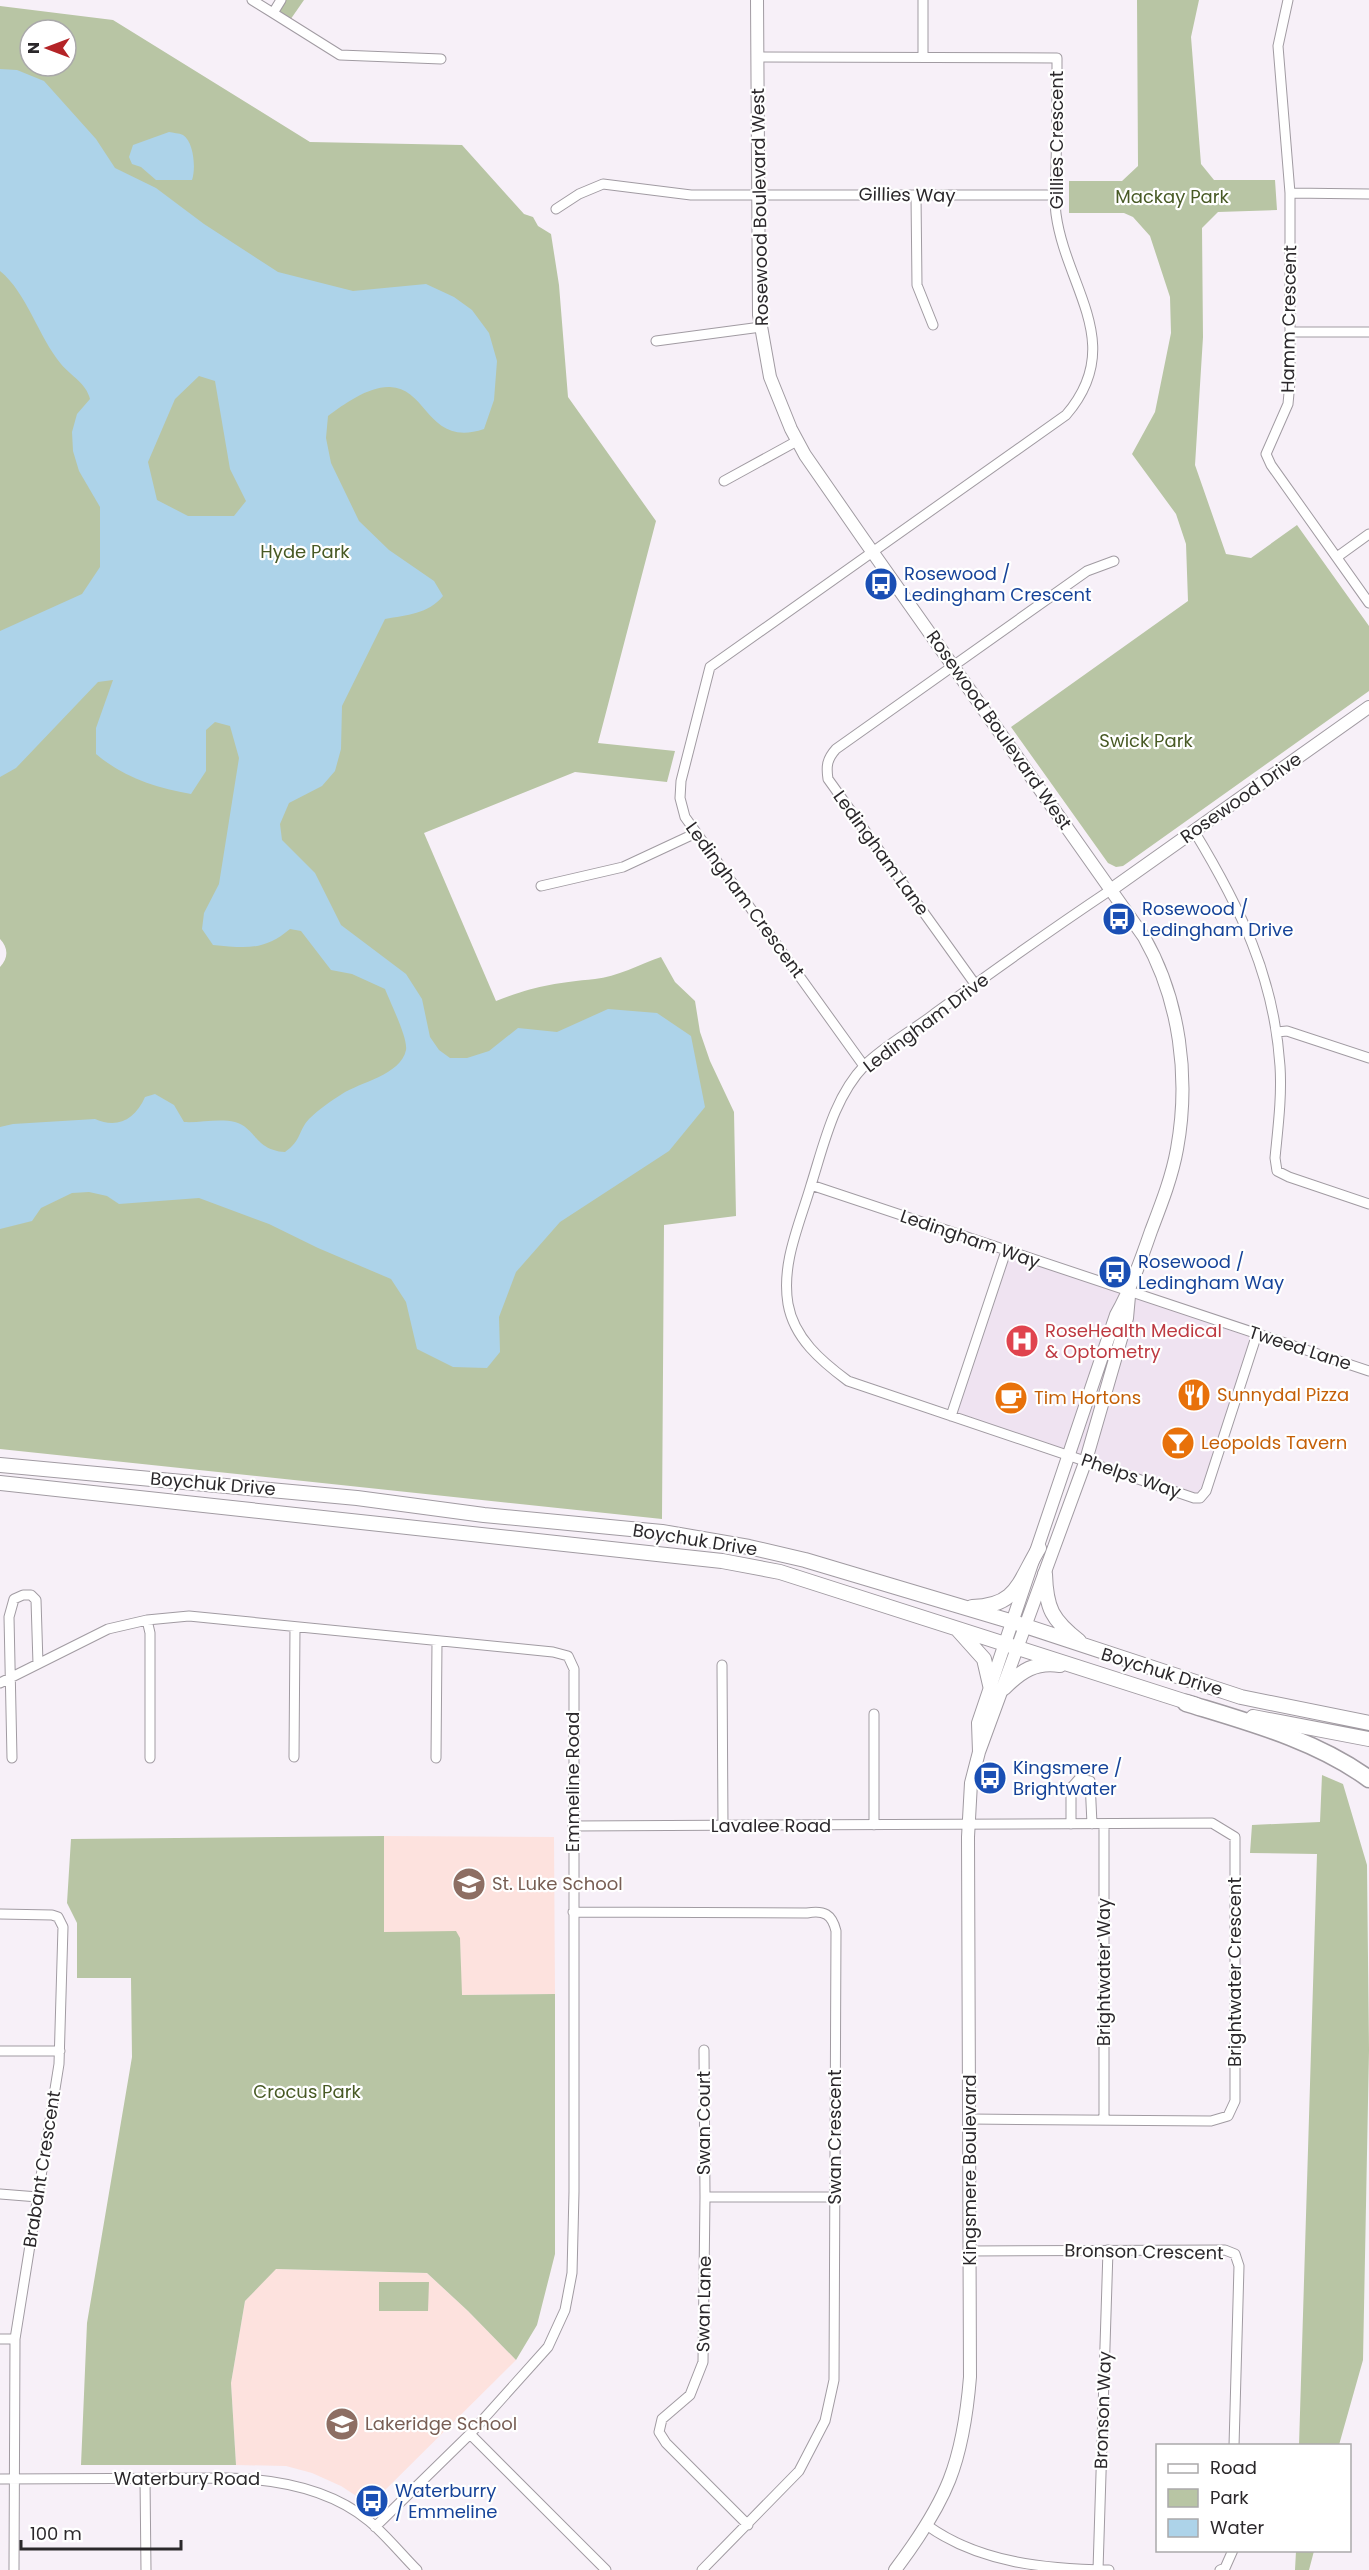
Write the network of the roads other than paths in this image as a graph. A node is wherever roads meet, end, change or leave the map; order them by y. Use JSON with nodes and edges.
{"nodes":[{"id":1,"x":252,"y":0,"type":"edge"},
{"id":2,"x":281,"y":0,"type":"edge"},
{"id":3,"x":757,"y":0,"type":"edge"},
{"id":4,"x":923,"y":0,"type":"edge"},
{"id":5,"x":1288,"y":0,"type":"edge"},
{"id":6,"x":273,"y":13,"type":"junction"},
{"id":7,"x":758,"y":57,"type":"junction"},
{"id":8,"x":923,"y":57,"type":"junction"},
{"id":9,"x":441,"y":59,"type":"dead end"},
{"id":10,"x":1290,"y":193,"type":"junction"},
{"id":11,"x":1369,"y":194,"type":"edge"},
{"id":12,"x":1056,"y":195,"type":"junction"},
{"id":13,"x":916,"y":196,"type":"junction"},
{"id":14,"x":758,"y":197,"type":"junction"},
{"id":15,"x":556,"y":209,"type":"dead end"},
{"id":16,"x":933,"y":325,"type":"dead end"},
{"id":17,"x":761,"y":327,"type":"junction"},
{"id":18,"x":1290,"y":332,"type":"junction"},
{"id":19,"x":1369,"y":333,"type":"edge"},
{"id":20,"x":656,"y":341,"type":"dead end"},
{"id":21,"x":797,"y":441,"type":"junction"},
{"id":22,"x":724,"y":481,"type":"dead end"},
{"id":23,"x":1369,"y":534,"type":"edge"},
{"id":24,"x":873,"y":553,"type":"junction"},
{"id":25,"x":1337,"y":556,"type":"junction"},
{"id":26,"x":1114,"y":561,"type":"dead end"},
{"id":27,"x":1369,"y":603,"type":"edge"},
{"id":28,"x":954,"y":665,"type":"junction"},
{"id":29,"x":1369,"y":707,"type":"edge"},
{"id":30,"x":1194,"y":831,"type":"junction"},
{"id":31,"x":696,"y":833,"type":"junction"},
{"id":32,"x":541,"y":886,"type":"dead end"},
{"id":33,"x":1112,"y":888,"type":"junction"},
{"id":34,"x":975,"y":984,"type":"junction"},
{"id":35,"x":1277,"y":1032,"type":"junction"},
{"id":36,"x":1369,"y":1058,"type":"edge"},
{"id":37,"x":864,"y":1066,"type":"junction"},
{"id":38,"x":811,"y":1185,"type":"junction"},
{"id":39,"x":1369,"y":1204,"type":"edge"},
{"id":40,"x":1006,"y":1251,"type":"junction"},
{"id":41,"x":1130,"y":1291,"type":"junction"},
{"id":42,"x":1257,"y":1334,"type":"junction"},
{"id":43,"x":1369,"y":1371,"type":"edge"},
{"id":44,"x":951,"y":1416,"type":"junction"},
{"id":45,"x":1069,"y":1456,"type":"junction"},
{"id":46,"x":1086,"y":1460,"type":"junction"},
{"id":47,"x":0,"y":1465,"type":"edge"},
{"id":48,"x":0,"y":1482,"type":"edge"},
{"id":49,"x":1039,"y":1548,"type":"junction"},
{"id":50,"x":1045,"y":1574,"type":"junction"},
{"id":51,"x":961,"y":1607,"type":"junction"},
{"id":52,"x":147,"y":1620,"type":"junction"},
{"id":53,"x":1013,"y":1623,"type":"junction"},
{"id":54,"x":954,"y":1626,"type":"junction"},
{"id":55,"x":295,"y":1627,"type":"junction"},
{"id":56,"x":1027,"y":1627,"type":"junction"},
{"id":57,"x":437,"y":1642,"type":"junction"},
{"id":58,"x":1012,"y":1645,"type":"junction"},
{"id":59,"x":1090,"y":1650,"type":"junction"},
{"id":60,"x":38,"y":1664,"type":"junction"},
{"id":61,"x":722,"y":1665,"type":"dead end"},
{"id":62,"x":1086,"y":1670,"type":"junction"},
{"id":63,"x":9,"y":1678,"type":"junction"},
{"id":64,"x":0,"y":1683,"type":"edge"},
{"id":65,"x":998,"y":1687,"type":"junction"},
{"id":66,"x":1186,"y":1703,"type":"junction"},
{"id":67,"x":874,"y":1714,"type":"dead end"},
{"id":68,"x":1369,"y":1723,"type":"edge"},
{"id":69,"x":1369,"y":1739,"type":"edge"},
{"id":70,"x":294,"y":1757,"type":"dead end"},
{"id":71,"x":12,"y":1758,"type":"dead end"},
{"id":72,"x":150,"y":1758,"type":"dead end"},
{"id":73,"x":436,"y":1758,"type":"dead end"},
{"id":74,"x":1369,"y":1779,"type":"edge"},
{"id":75,"x":969,"y":1824,"type":"junction"},
{"id":76,"x":1071,"y":1824,"type":"junction"},
{"id":77,"x":1092,"y":1824,"type":"junction"},
{"id":78,"x":874,"y":1825,"type":"junction"},
{"id":79,"x":1104,"y":1825,"type":"junction"},
{"id":80,"x":573,"y":1826,"type":"junction"},
{"id":81,"x":723,"y":1826,"type":"junction"},
{"id":82,"x":573,"y":1912,"type":"junction"},
{"id":83,"x":0,"y":1914,"type":"edge"},
{"id":84,"x":704,"y":2050,"type":"dead end"},
{"id":85,"x":0,"y":2051,"type":"edge"},
{"id":86,"x":60,"y":2051,"type":"junction"},
{"id":87,"x":970,"y":2119,"type":"junction"},
{"id":88,"x":1104,"y":2119,"type":"junction"},
{"id":89,"x":0,"y":2194,"type":"edge"},
{"id":90,"x":38,"y":2197,"type":"junction"},
{"id":91,"x":705,"y":2197,"type":"junction"},
{"id":92,"x":835,"y":2198,"type":"junction"},
{"id":93,"x":1108,"y":2250,"type":"junction"},
{"id":94,"x":970,"y":2251,"type":"junction"},
{"id":95,"x":0,"y":2339,"type":"edge"},
{"id":96,"x":15,"y":2339,"type":"junction"},
{"id":97,"x":470,"y":2434,"type":"junction"},
{"id":98,"x":1234,"y":2444,"type":"edge"},
{"id":99,"x":0,"y":2479,"type":"edge"},
{"id":100,"x":14,"y":2479,"type":"junction"},
{"id":101,"x":145,"y":2479,"type":"junction"},
{"id":102,"x":748,"y":2525,"type":"junction"},
{"id":103,"x":928,"y":2526,"type":"junction"},
{"id":104,"x":375,"y":2527,"type":"junction"},
{"id":105,"x":1232,"y":2552,"type":"edge"},
{"id":106,"x":14,"y":2570,"type":"edge"},
{"id":107,"x":146,"y":2570,"type":"edge"},
{"id":108,"x":417,"y":2570,"type":"edge"},
{"id":109,"x":606,"y":2570,"type":"edge"},
{"id":110,"x":702,"y":2570,"type":"edge"},
{"id":111,"x":895,"y":2570,"type":"edge"},
{"id":112,"x":1098,"y":2570,"type":"edge"},
{"id":113,"x":1108,"y":2570,"type":"edge"},
{"id":114,"x":1220,"y":2570,"type":"edge"}],
"edges":[{"from":1,"to":6,"type":"street"},
{"from":2,"to":6,"type":"street"},
{"from":3,"to":7,"type":"street","name":"Rosewood Boulevard West"},
{"from":4,"to":8,"type":"street"},
{"from":5,"to":10,"type":"street","name":"Hamm Crescent"},
{"from":6,"to":9,"type":"street"},
{"from":7,"to":8,"type":"street","name":"Gillies Crescent"},
{"from":7,"to":14,"type":"street","name":"Rosewood Boulevard West"},
{"from":8,"to":12,"type":"street","name":"Gillies Crescent"},
{"from":10,"to":11,"type":"street"},
{"from":10,"to":18,"type":"street","name":"Hamm Crescent"},
{"from":12,"to":13,"type":"street","name":"Gillies Way"},
{"from":12,"to":24,"type":"street","name":"Gillies Crescent"},
{"from":13,"to":14,"type":"street","name":"Gillies Way"},
{"from":13,"to":16,"type":"street"},
{"from":14,"to":15,"type":"street","name":"Gillies Way"},
{"from":14,"to":17,"type":"street","name":"Rosewood Boulevard West"},
{"from":17,"to":20,"type":"street"},
{"from":17,"to":21,"type":"street","name":"Rosewood Boulevard West"},
{"from":18,"to":19,"type":"street"},
{"from":18,"to":25,"type":"street","name":"Hamm Crescent"},
{"from":21,"to":22,"type":"street"},
{"from":21,"to":24,"type":"street","name":"Rosewood Boulevard West"},
{"from":23,"to":25,"type":"street"},
{"from":24,"to":28,"type":"street","name":"Rosewood Boulevard West"},
{"from":24,"to":31,"type":"street","name":"Ledingham Crescent"},
{"from":25,"to":27,"type":"street","name":"Hamm Crescent"},
{"from":26,"to":28,"type":"street","name":"Ledingham Lane"},
{"from":28,"to":33,"type":"street","name":"Rosewood Boulevard West"},
{"from":28,"to":34,"type":"street","name":"Ledingham Lane"},
{"from":29,"to":30,"type":"street","name":"Rosewood Drive"},
{"from":30,"to":33,"type":"street","name":"Rosewood Drive"},
{"from":30,"to":35,"type":"street"},
{"from":31,"to":32,"type":"street"},
{"from":31,"to":37,"type":"street","name":"Ledingham Crescent"},
{"from":33,"to":34,"type":"street","name":"Ledingham Drive"},
{"from":33,"to":41,"type":"street","name":"Rosewood Boulevard West"},
{"from":34,"to":37,"type":"street","name":"Ledingham Drive"},
{"from":35,"to":36,"type":"street"},
{"from":35,"to":39,"type":"street"},
{"from":37,"to":38,"type":"street","name":"Ledingham Drive"},
{"from":38,"to":40,"type":"street","name":"Ledingham Way"},
{"from":38,"to":44,"type":"street","name":"Ledingham Drive"},
{"from":40,"to":41,"type":"street","name":"Ledingham Way"},
{"from":40,"to":44,"type":"street"},
{"from":41,"to":42,"type":"street","name":"Tweed Lane"},
{"from":41,"to":45,"type":"street","name":"Rosewood Boulevard West"},
{"from":41,"to":46,"type":"street","name":"Rosewood Boulevard West"},
{"from":42,"to":43,"type":"street","name":"Tweed Lane"},
{"from":42,"to":46,"type":"street","name":"Phelps Way"},
{"from":44,"to":45,"type":"street","name":"Ledingham Drive"},
{"from":45,"to":46,"type":"street","name":"Phelps Way"},
{"from":45,"to":49,"type":"street","name":"Rosewood Boulevard West"},
{"from":46,"to":50,"type":"street","name":"Rosewood Boulevard West"},
{"from":47,"to":51,"type":"main road","name":"Boychuk Drive"},
{"from":48,"to":54,"type":"main road","name":"Boychuk Drive"},
{"from":49,"to":51,"type":"main road"},
{"from":49,"to":53,"type":"street","name":"Rosewood Boulevard West"},
{"from":50,"to":56,"type":"street","name":"Rosewood Boulevard West"},
{"from":50,"to":59,"type":"main road"},
{"from":51,"to":53,"type":"main road","name":"Boychuk Drive"},
{"from":52,"to":55,"type":"street","name":"Emmeline Road"},
{"from":52,"to":60,"type":"street","name":"Emmeline Road"},
{"from":52,"to":72,"type":"street"},
{"from":53,"to":56,"type":"main road","name":"Boychuk Drive"},
{"from":53,"to":58,"type":"street","name":"Kingsmere Boulevard"},
{"from":54,"to":58,"type":"main road","name":"Boychuk Drive"},
{"from":54,"to":65,"type":"main road"},
{"from":55,"to":57,"type":"street","name":"Emmeline Road"},
{"from":55,"to":70,"type":"street"},
{"from":56,"to":58,"type":"street","name":"Rosewood Boulevard West"},
{"from":56,"to":59,"type":"main road","name":"Boychuk Drive"},
{"from":57,"to":73,"type":"street"},
{"from":57,"to":80,"type":"street","name":"Emmeline Road"},
{"from":58,"to":62,"type":"main road","name":"Boychuk Drive"},
{"from":58,"to":65,"type":"street","name":"Kingsmere Boulevard"},
{"from":59,"to":68,"type":"main road","name":"Boychuk Drive"},
{"from":60,"to":63,"type":"street","name":"Emmeline Road"},
{"from":60,"to":63,"type":"street"},
{"from":61,"to":81,"type":"street"},
{"from":62,"to":65,"type":"main road"},
{"from":62,"to":66,"type":"main road","name":"Boychuk Drive"},
{"from":63,"to":64,"type":"street","name":"Emmeline Road"},
{"from":63,"to":71,"type":"street"},
{"from":65,"to":75,"type":"street","name":"Kingsmere Boulevard"},
{"from":66,"to":69,"type":"main road","name":"Boychuk Drive"},
{"from":66,"to":74,"type":"highway"},
{"from":67,"to":78,"type":"street"},
{"from":75,"to":76,"type":"street","name":"Brightwater Crescent"},
{"from":75,"to":78,"type":"street","name":"Lavalee Road"},
{"from":75,"to":87,"type":"street","name":"Kingsmere Boulevard"},
{"from":76,"to":77,"type":"street","name":"Brightwater Crescent"},
{"from":76,"to":77,"type":"street"},
{"from":77,"to":79,"type":"street","name":"Brightwater Crescent"},
{"from":78,"to":81,"type":"street","name":"Lavalee Road"},
{"from":79,"to":88,"type":"street","name":"Brightwater Way"},
{"from":79,"to":88,"type":"street","name":"Brightwater Crescent"},
{"from":80,"to":81,"type":"street","name":"Lavalee Road"},
{"from":80,"to":82,"type":"street","name":"Emmeline Road"},
{"from":82,"to":92,"type":"street","name":"Swan Crescent"},
{"from":82,"to":97,"type":"street","name":"Emmeline Road"},
{"from":83,"to":86,"type":"street","name":"Brabant Crescent"},
{"from":84,"to":91,"type":"street","name":"Swan Court"},
{"from":85,"to":86,"type":"street"},
{"from":86,"to":90,"type":"street","name":"Brabant Crescent"},
{"from":87,"to":88,"type":"street","name":"Brightwater Crescent"},
{"from":87,"to":94,"type":"street","name":"Kingsmere Boulevard"},
{"from":89,"to":90,"type":"street"},
{"from":90,"to":96,"type":"street","name":"Brabant Crescent"},
{"from":91,"to":92,"type":"street"},
{"from":91,"to":102,"type":"street","name":"Swan Lane"},
{"from":92,"to":102,"type":"street","name":"Swan Crescent"},
{"from":93,"to":94,"type":"street","name":"Bronson Crescent"},
{"from":93,"to":98,"type":"street","name":"Bronson Crescent"},
{"from":93,"to":112,"type":"street","name":"Bronson Way"},
{"from":94,"to":103,"type":"street","name":"Kingsmere Boulevard"},
{"from":95,"to":96,"type":"street"},
{"from":96,"to":100,"type":"street","name":"Brabant Crescent"},
{"from":97,"to":104,"type":"street","name":"Emmeline Road"},
{"from":97,"to":109,"type":"street"},
{"from":99,"to":100,"type":"street","name":"Waterbury Road"},
{"from":100,"to":101,"type":"street","name":"Waterbury Road"},
{"from":100,"to":106,"type":"street","name":"Brabant Crescent"},
{"from":101,"to":104,"type":"street","name":"Waterbury Road"},
{"from":101,"to":107,"type":"street"},
{"from":102,"to":110,"type":"street","name":"Swan Crescent"},
{"from":103,"to":111,"type":"street","name":"Kingsmere Boulevard"},
{"from":103,"to":112,"type":"street"},
{"from":104,"to":108,"type":"street","name":"Waterbury Road"},
{"from":105,"to":114,"type":"street"},
{"from":112,"to":113,"type":"street"}]}
